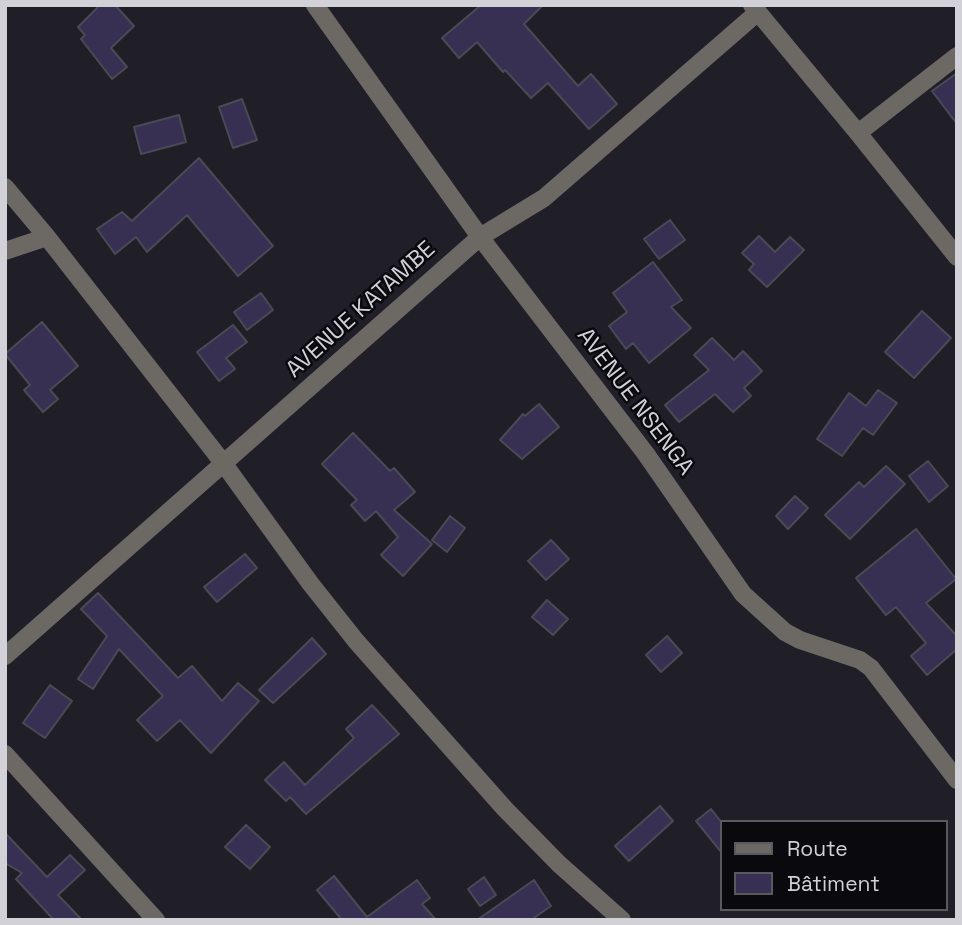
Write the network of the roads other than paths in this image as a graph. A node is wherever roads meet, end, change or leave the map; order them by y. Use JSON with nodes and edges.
{"nodes":[{"id":1,"x":315,"y":5,"type":"edge"},
{"id":2,"x":755,"y":9,"type":"edge"},
{"id":3,"x":957,"y":56,"type":"edge"},
{"id":4,"x":858,"y":133,"type":"junction"},
{"id":5,"x":5,"y":187,"type":"edge"},
{"id":6,"x":47,"y":237,"type":"junction"},
{"id":7,"x":480,"y":237,"type":"junction"},
{"id":8,"x":5,"y":251,"type":"edge"},
{"id":9,"x":957,"y":257,"type":"edge"},
{"id":10,"x":224,"y":464,"type":"junction"},
{"id":11,"x":5,"y":656,"type":"edge"},
{"id":12,"x":5,"y":754,"type":"edge"},
{"id":13,"x":957,"y":780,"type":"edge"},
{"id":14,"x":156,"y":920,"type":"edge"},
{"id":15,"x":622,"y":920,"type":"edge"}],
"edges":[{"from":1,"to":7,"type":"street","name":"AVENUE NSENGA"},
{"from":2,"to":4,"type":"street"},
{"from":2,"to":7,"type":"street","name":"AVENUE KATAMBE"},
{"from":3,"to":4,"type":"street"},
{"from":4,"to":9,"type":"street"},
{"from":5,"to":6,"type":"street"},
{"from":6,"to":8,"type":"street"},
{"from":6,"to":10,"type":"street"},
{"from":7,"to":10,"type":"street","name":"AVENUE KATAMBE"},
{"from":7,"to":13,"type":"street","name":"AVENUE NSENGA"},
{"from":10,"to":11,"type":"street","name":"AVENUE KATAMBE"},
{"from":10,"to":15,"type":"street"},
{"from":12,"to":14,"type":"street"}]}
